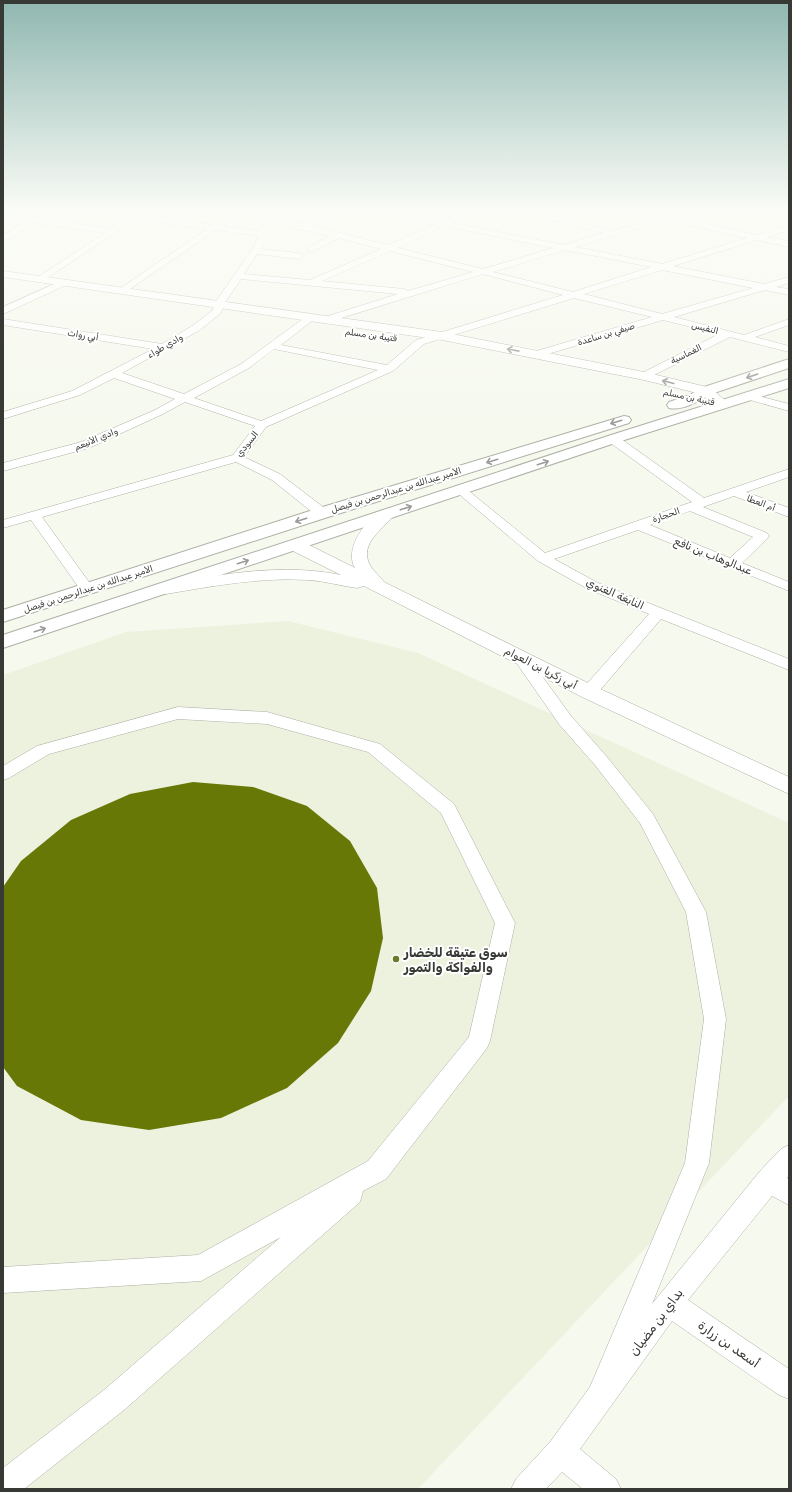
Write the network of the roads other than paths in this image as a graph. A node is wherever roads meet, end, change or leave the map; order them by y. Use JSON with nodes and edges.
{"nodes":[{"id":1,"x":37,"y":283,"type":"edge"},
{"id":2,"x":52,"y":283,"type":"edge"},
{"id":3,"x":135,"y":283,"type":"edge"},
{"id":4,"x":233,"y":283,"type":"edge"},
{"id":5,"x":308,"y":283,"type":"edge"},
{"id":6,"x":312,"y":283,"type":"joint"},
{"id":7,"x":446,"y":283,"type":"edge"},
{"id":8,"x":524,"y":283,"type":"edge"},
{"id":9,"x":611,"y":283,"type":"edge"},
{"id":10,"x":740,"y":283,"type":"edge"},
{"id":11,"x":779,"y":283,"type":"edge"},
{"id":12,"x":60,"y":285,"type":"junction"},
{"id":13,"x":763,"y":287,"type":"junction"},
{"id":14,"x":124,"y":290,"type":"junction"},
{"id":15,"x":789,"y":292,"type":"edge"},
{"id":16,"x":411,"y":293,"type":"junction"},
{"id":17,"x":573,"y":295,"type":"junction"},
{"id":18,"x":218,"y":308,"type":"junction"},
{"id":19,"x":3,"y":311,"type":"edge"},
{"id":20,"x":662,"y":317,"type":"junction"},
{"id":21,"x":328,"y":319,"type":"junction"},
{"id":22,"x":305,"y":321,"type":"junction"},
{"id":23,"x":3,"y":322,"type":"edge"},
{"id":24,"x":789,"y":322,"type":"edge"},
{"id":25,"x":728,"y":334,"type":"junction"},
{"id":26,"x":442,"y":336,"type":"junction"},
{"id":27,"x":744,"y":338,"type":"junction"},
{"id":28,"x":420,"y":342,"type":"junction"},
{"id":29,"x":272,"y":346,"type":"junction"},
{"id":30,"x":163,"y":348,"type":"junction"},
{"id":31,"x":789,"y":349,"type":"edge"},
{"id":32,"x":537,"y":354,"type":"junction"},
{"id":33,"x":789,"y":363,"type":"edge"},
{"id":34,"x":389,"y":369,"type":"junction"},
{"id":35,"x":114,"y":374,"type":"junction"},
{"id":36,"x":644,"y":376,"type":"junction"},
{"id":37,"x":789,"y":383,"type":"edge"},
{"id":38,"x":700,"y":395,"type":"junction"},
{"id":39,"x":747,"y":396,"type":"junction"},
{"id":40,"x":184,"y":399,"type":"junction"},
{"id":41,"x":722,"y":404,"type":"junction"},
{"id":42,"x":789,"y":408,"type":"edge"},
{"id":43,"x":3,"y":416,"type":"edge"},
{"id":44,"x":262,"y":425,"type":"junction"},
{"id":45,"x":613,"y":439,"type":"junction"},
{"id":46,"x":237,"y":458,"type":"junction"},
{"id":47,"x":3,"y":467,"type":"edge"},
{"id":48,"x":789,"y":473,"type":"edge"},
{"id":49,"x":460,"y":490,"type":"junction"},
{"id":50,"x":734,"y":492,"type":"junction"},
{"id":51,"x":696,"y":505,"type":"junction"},
{"id":52,"x":322,"y":513,"type":"junction"},
{"id":53,"x":388,"y":514,"type":"junction"},
{"id":54,"x":789,"y":514,"type":"edge"},
{"id":55,"x":34,"y":515,"type":"junction"},
{"id":56,"x":3,"y":524,"type":"edge"},
{"id":57,"x":638,"y":525,"type":"junction"},
{"id":58,"x":295,"y":545,"type":"junction"},
{"id":59,"x":543,"y":558,"type":"junction"},
{"id":60,"x":732,"y":564,"type":"junction"},
{"id":61,"x":789,"y":586,"type":"edge"},
{"id":62,"x":379,"y":587,"type":"junction"},
{"id":63,"x":87,"y":589,"type":"junction"},
{"id":64,"x":157,"y":591,"type":"junction"},
{"id":65,"x":658,"y":613,"type":"junction"},
{"id":66,"x":3,"y":616,"type":"edge"},
{"id":67,"x":3,"y":642,"type":"edge"},
{"id":68,"x":521,"y":658,"type":"junction"},
{"id":69,"x":789,"y":665,"type":"edge"},
{"id":70,"x":589,"y":692,"type":"junction"},
{"id":71,"x":3,"y":774,"type":"edge"},
{"id":72,"x":789,"y":786,"type":"edge"},
{"id":73,"x":789,"y":1157,"type":"edge"},
{"id":74,"x":376,"y":1170,"type":"junction"},
{"id":75,"x":779,"y":1186,"type":"edge"},
{"id":76,"x":3,"y":1279,"type":"edge"},
{"id":77,"x":669,"y":1303,"type":"junction"},
{"id":78,"x":789,"y":1385,"type":"edge"},
{"id":79,"x":601,"y":1395,"type":"junction"},
{"id":80,"x":560,"y":1452,"type":"junction"},
{"id":81,"x":3,"y":1487,"type":"edge"},
{"id":82,"x":526,"y":1489,"type":"edge"},
{"id":83,"x":606,"y":1489,"type":"edge"}],
"edges":[{"from":1,"to":12,"type":"street","name":"قتيبة بن مسلم"},
{"from":2,"to":12,"type":"street","name":"قتيبة بن مسلم"},
{"from":3,"to":14,"type":"street"},
{"from":4,"to":18,"type":"street","name":"وادي طواء"},
{"from":5,"to":6,"type":"street"},
{"from":6,"to":16,"type":"street"},
{"from":7,"to":16,"type":"street"},
{"from":8,"to":17,"type":"street","name":"النفيس"},
{"from":9,"to":17,"type":"street","name":"السودي"},
{"from":10,"to":13,"type":"street"},
{"from":11,"to":13,"type":"street","name":"صيفي بن ساعدة"},
{"from":12,"to":14,"type":"street","name":"قتيبة بن مسلم"},
{"from":12,"to":18,"type":"street","name":"قتيبة بن مسلم"},
{"from":12,"to":19,"type":"street"},
{"from":13,"to":15,"type":"street"},
{"from":13,"to":20,"type":"street","name":"صيفي بن ساعدة"},
{"from":14,"to":18,"type":"street","name":"قتيبة بن مسلم"},
{"from":16,"to":21,"type":"street"},
{"from":17,"to":20,"type":"street","name":"النفيس"},
{"from":17,"to":26,"type":"street","name":"السودي"},
{"from":18,"to":22,"type":"street","name":"قتيبة بن مسلم"},
{"from":18,"to":30,"type":"street","name":"وادي طواء"},
{"from":20,"to":25,"type":"street","name":"النفيس"},
{"from":20,"to":32,"type":"street","name":"صيفي بن ساعدة"},
{"from":21,"to":22,"type":"street","name":"قتيبة بن مسلم"},
{"from":21,"to":26,"type":"street","name":"قتيبة بن مسلم"},
{"from":22,"to":28,"type":"street","name":"قتيبة بن مسلم"},
{"from":22,"to":29,"type":"street","name":"وادي الأنيعم"},
{"from":23,"to":30,"type":"street","name":"أبي رواث"},
{"from":24,"to":27,"type":"street"},
{"from":25,"to":27,"type":"street","name":"النفيس"},
{"from":25,"to":36,"type":"street","name":"الغماسية"},
{"from":26,"to":28,"type":"street","name":"السودي"},
{"from":32,"to":26,"type":"street","name":"قتيبة بن مسلم","one_way":true},
{"from":27,"to":31,"type":"street","name":"النفيس"},
{"from":28,"to":34,"type":"street","name":"السودي"},
{"from":28,"to":38,"type":"street","name":"قتيبة بن مسلم"},
{"from":29,"to":34,"type":"street"},
{"from":29,"to":40,"type":"street","name":"وادي الأنيعم"},
{"from":30,"to":35,"type":"street","name":"وادي طواء"},
{"from":32,"to":36,"type":"street","name":"قتيبة بن مسلم"},
{"from":33,"to":38,"type":"main road","name":"الأمير عبدالله بن عبدالرحمن بن فيصل","one_way":true},
{"from":34,"to":44,"type":"street","name":"السودي"},
{"from":35,"to":40,"type":"street"},
{"from":35,"to":43,"type":"street","name":"وادي طواء"},
{"from":38,"to":36,"type":"street","name":"قتيبة بن مسلم","one_way":true},
{"from":37,"to":39,"type":"main road","name":"الأمير عبدالله بن عبدالرحمن بن فيصل"},
{"from":38,"to":41,"type":"street","name":"قتيبة بن مسلم"},
{"from":38,"to":52,"type":"main road","name":"الأمير عبدالله بن عبدالرحمن بن فيصل","one_way":true},
{"from":39,"to":41,"type":"main road","name":"الأمير عبدالله بن عبدالرحمن بن فيصل"},
{"from":39,"to":42,"type":"street"},
{"from":40,"to":44,"type":"street"},
{"from":40,"to":47,"type":"street","name":"وادي الأنيعم"},
{"from":41,"to":45,"type":"main road","name":"الأمير عبدالله بن عبدالرحمن بن فيصل"},
{"from":44,"to":46,"type":"street","name":"السودي"},
{"from":49,"to":45,"type":"main road","name":"الأمير عبدالله بن عبدالرحمن بن فيصل","one_way":true},
{"from":45,"to":51,"type":"street"},
{"from":46,"to":52,"type":"street"},
{"from":46,"to":55,"type":"street","name":"السودي"},
{"from":48,"to":50,"type":"street","name":"الحجارة"},
{"from":53,"to":49,"type":"main road","name":"الأمير عبدالله بن عبدالرحمن بن فيصل","one_way":true},
{"from":49,"to":59,"type":"street","name":"النابغة الغنوي"},
{"from":50,"to":51,"type":"street","name":"الحجارة"},
{"from":50,"to":54,"type":"street","name":"أم العطا"},
{"from":51,"to":57,"type":"street","name":"الحجارة"},
{"from":51,"to":60,"type":"street"},
{"from":52,"to":63,"type":"main road","name":"الأمير عبدالله بن عبدالرحمن بن فيصل","one_way":true},
{"from":53,"to":58,"type":"main road","name":"الأمير عبدالله بن عبدالرحمن بن فيصل"},
{"from":53,"to":62,"type":"street","name":"الأمير عبدالله بن عبدالرحمن بن فيصل"},
{"from":55,"to":56,"type":"street","name":"السودي"},
{"from":55,"to":63,"type":"street"},
{"from":57,"to":59,"type":"street","name":"الحجارة"},
{"from":57,"to":60,"type":"street","name":"عبدالوهاب بن نافع"},
{"from":58,"to":62,"type":"street","name":"أبي زكريا بن العوام"},
{"from":64,"to":58,"type":"main road","name":"الأمير عبدالله بن عبدالرحمن بن فيصل","one_way":true},
{"from":59,"to":65,"type":"street","name":"النابغة الغنوي"},
{"from":60,"to":61,"type":"street","name":"عبدالوهاب بن نافع"},
{"from":62,"to":64,"type":"street","name":"الأمير عبدالله بن عبدالرحمن بن فيصل"},
{"from":62,"to":68,"type":"street","name":"أبي زكريا بن العوام"},
{"from":63,"to":66,"type":"main road","name":"الأمير عبدالله بن عبدالرحمن بن فيصل"},
{"from":67,"to":64,"type":"main road","name":"الأمير عبدالله بن عبدالرحمن بن فيصل","one_way":true},
{"from":65,"to":69,"type":"street","name":"النابغة الغنوي"},
{"from":65,"to":70,"type":"street"},
{"from":68,"to":70,"type":"street","name":"أبي زكريا بن العوام"},
{"from":68,"to":79,"type":"street"},
{"from":70,"to":72,"type":"street","name":"أبي زكريا بن العوام"},
{"from":71,"to":74,"type":"street"},
{"from":73,"to":75,"type":"street","name":"بداي بن مضيان"},
{"from":74,"to":76,"type":"street"},
{"from":74,"to":81,"type":"street"},
{"from":75,"to":77,"type":"street","name":"بداي بن مضيان"},
{"from":77,"to":78,"type":"street","name":"أسعد بن زرارة"},
{"from":77,"to":79,"type":"street","name":"بداي بن مضيان"},
{"from":79,"to":80,"type":"street","name":"بداي بن مضيان"},
{"from":80,"to":82,"type":"street","name":"بداي بن مضيان"},
{"from":80,"to":83,"type":"street"}]}
